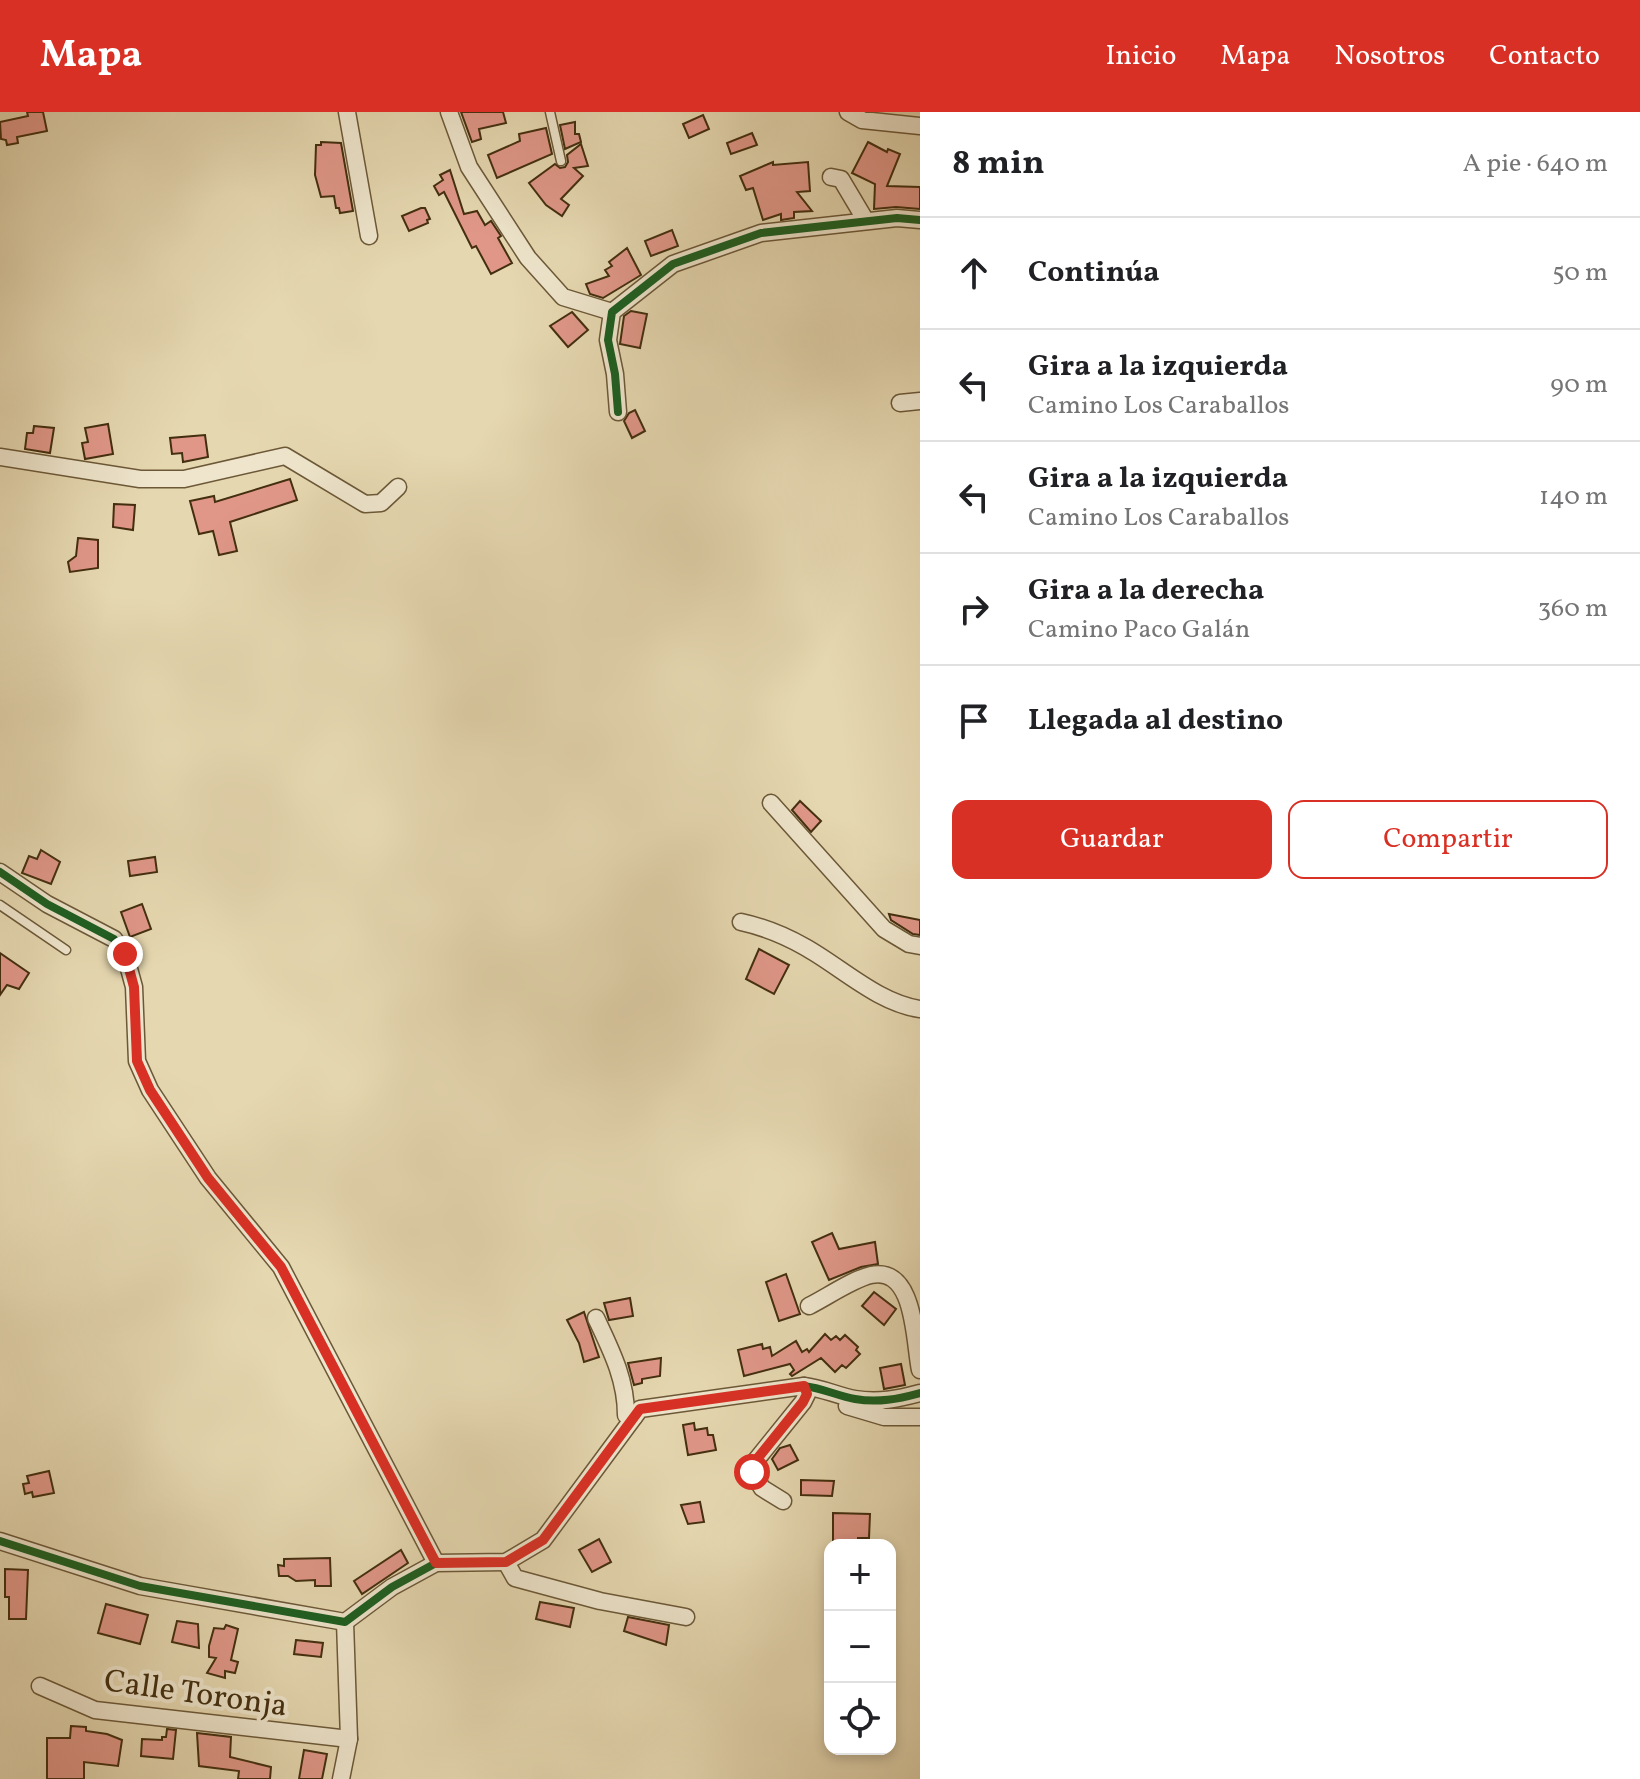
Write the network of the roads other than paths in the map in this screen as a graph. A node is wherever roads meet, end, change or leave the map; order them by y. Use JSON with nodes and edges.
{"nodes":[{"id":1,"x":347,"y":112,"type":"edge"},
{"id":2,"x":449,"y":112,"type":"edge"},
{"id":3,"x":550,"y":112,"type":"edge"},
{"id":4,"x":848,"y":112,"type":"edge"},
{"id":5,"x":894,"y":118,"type":"edge"},
{"id":6,"x":920,"y":126,"type":"edge"},
{"id":7,"x":561,"y":161,"type":"dead end"},
{"id":8,"x":831,"y":177,"type":"dead end"},
{"id":9,"x":920,"y":220,"type":"edge"},
{"id":10,"x":866,"y":221,"type":"junction"},
{"id":11,"x":369,"y":236,"type":"dead end"},
{"id":12,"x":612,"y":312,"type":"junction"},
{"id":13,"x":920,"y":401,"type":"edge"},
{"id":14,"x":900,"y":403,"type":"dead end"},
{"id":15,"x":618,"y":412,"type":"dead end"},
{"id":16,"x":0,"y":457,"type":"edge"},
{"id":17,"x":398,"y":487,"type":"dead end"},
{"id":18,"x":771,"y":803,"type":"dead end"},
{"id":19,"x":0,"y":872,"type":"edge"},
{"id":20,"x":0,"y":905,"type":"edge"},
{"id":21,"x":741,"y":922,"type":"dead end"},
{"id":22,"x":920,"y":946,"type":"edge"},
{"id":23,"x":66,"y":950,"type":"dead end"},
{"id":24,"x":920,"y":1009,"type":"edge"},
{"id":25,"x":809,"y":1306,"type":"dead end"},
{"id":26,"x":596,"y":1318,"type":"dead end"},
{"id":27,"x":920,"y":1370,"type":"edge"},
{"id":28,"x":811,"y":1386,"type":"junction"},
{"id":29,"x":920,"y":1393,"type":"edge"},
{"id":30,"x":634,"y":1417,"type":"junction"},
{"id":31,"x":920,"y":1417,"type":"edge"},
{"id":32,"x":783,"y":1501,"type":"dead end"},
{"id":33,"x":0,"y":1541,"type":"edge"},
{"id":34,"x":506,"y":1562,"type":"junction"},
{"id":35,"x":436,"y":1563,"type":"junction"},
{"id":36,"x":686,"y":1617,"type":"dead end"},
{"id":37,"x":345,"y":1622,"type":"junction"},
{"id":38,"x":40,"y":1686,"type":"dead end"},
{"id":39,"x":349,"y":1739,"type":"junction"},
{"id":40,"x":341,"y":1779,"type":"edge"}],
"edges":[{"from":1,"to":11,"type":"street"},
{"from":2,"to":12,"type":"street"},
{"from":3,"to":7,"type":"lane"},
{"from":4,"to":5,"type":"street"},
{"from":5,"to":6,"type":"street"},
{"from":8,"to":10,"type":"street"},
{"from":9,"to":10,"type":"street"},
{"from":10,"to":12,"type":"street"},
{"from":12,"to":15,"type":"street"},
{"from":13,"to":14,"type":"street"},
{"from":16,"to":17,"type":"street"},
{"from":18,"to":22,"type":"street"},
{"from":19,"to":35,"type":"street"},
{"from":20,"to":23,"type":"lane"},
{"from":21,"to":24,"type":"street"},
{"from":25,"to":27,"type":"street"},
{"from":26,"to":30,"type":"street"},
{"from":28,"to":29,"type":"street"},
{"from":28,"to":30,"type":"street"},
{"from":28,"to":31,"type":"street"},
{"from":28,"to":32,"type":"street"},
{"from":30,"to":34,"type":"street"},
{"from":33,"to":37,"type":"street"},
{"from":34,"to":35,"type":"street"},
{"from":34,"to":36,"type":"street"},
{"from":35,"to":37,"type":"street"},
{"from":37,"to":39,"type":"street"},
{"from":38,"to":39,"type":"street","name":"Calle Toronja"},
{"from":39,"to":40,"type":"street"}]}
